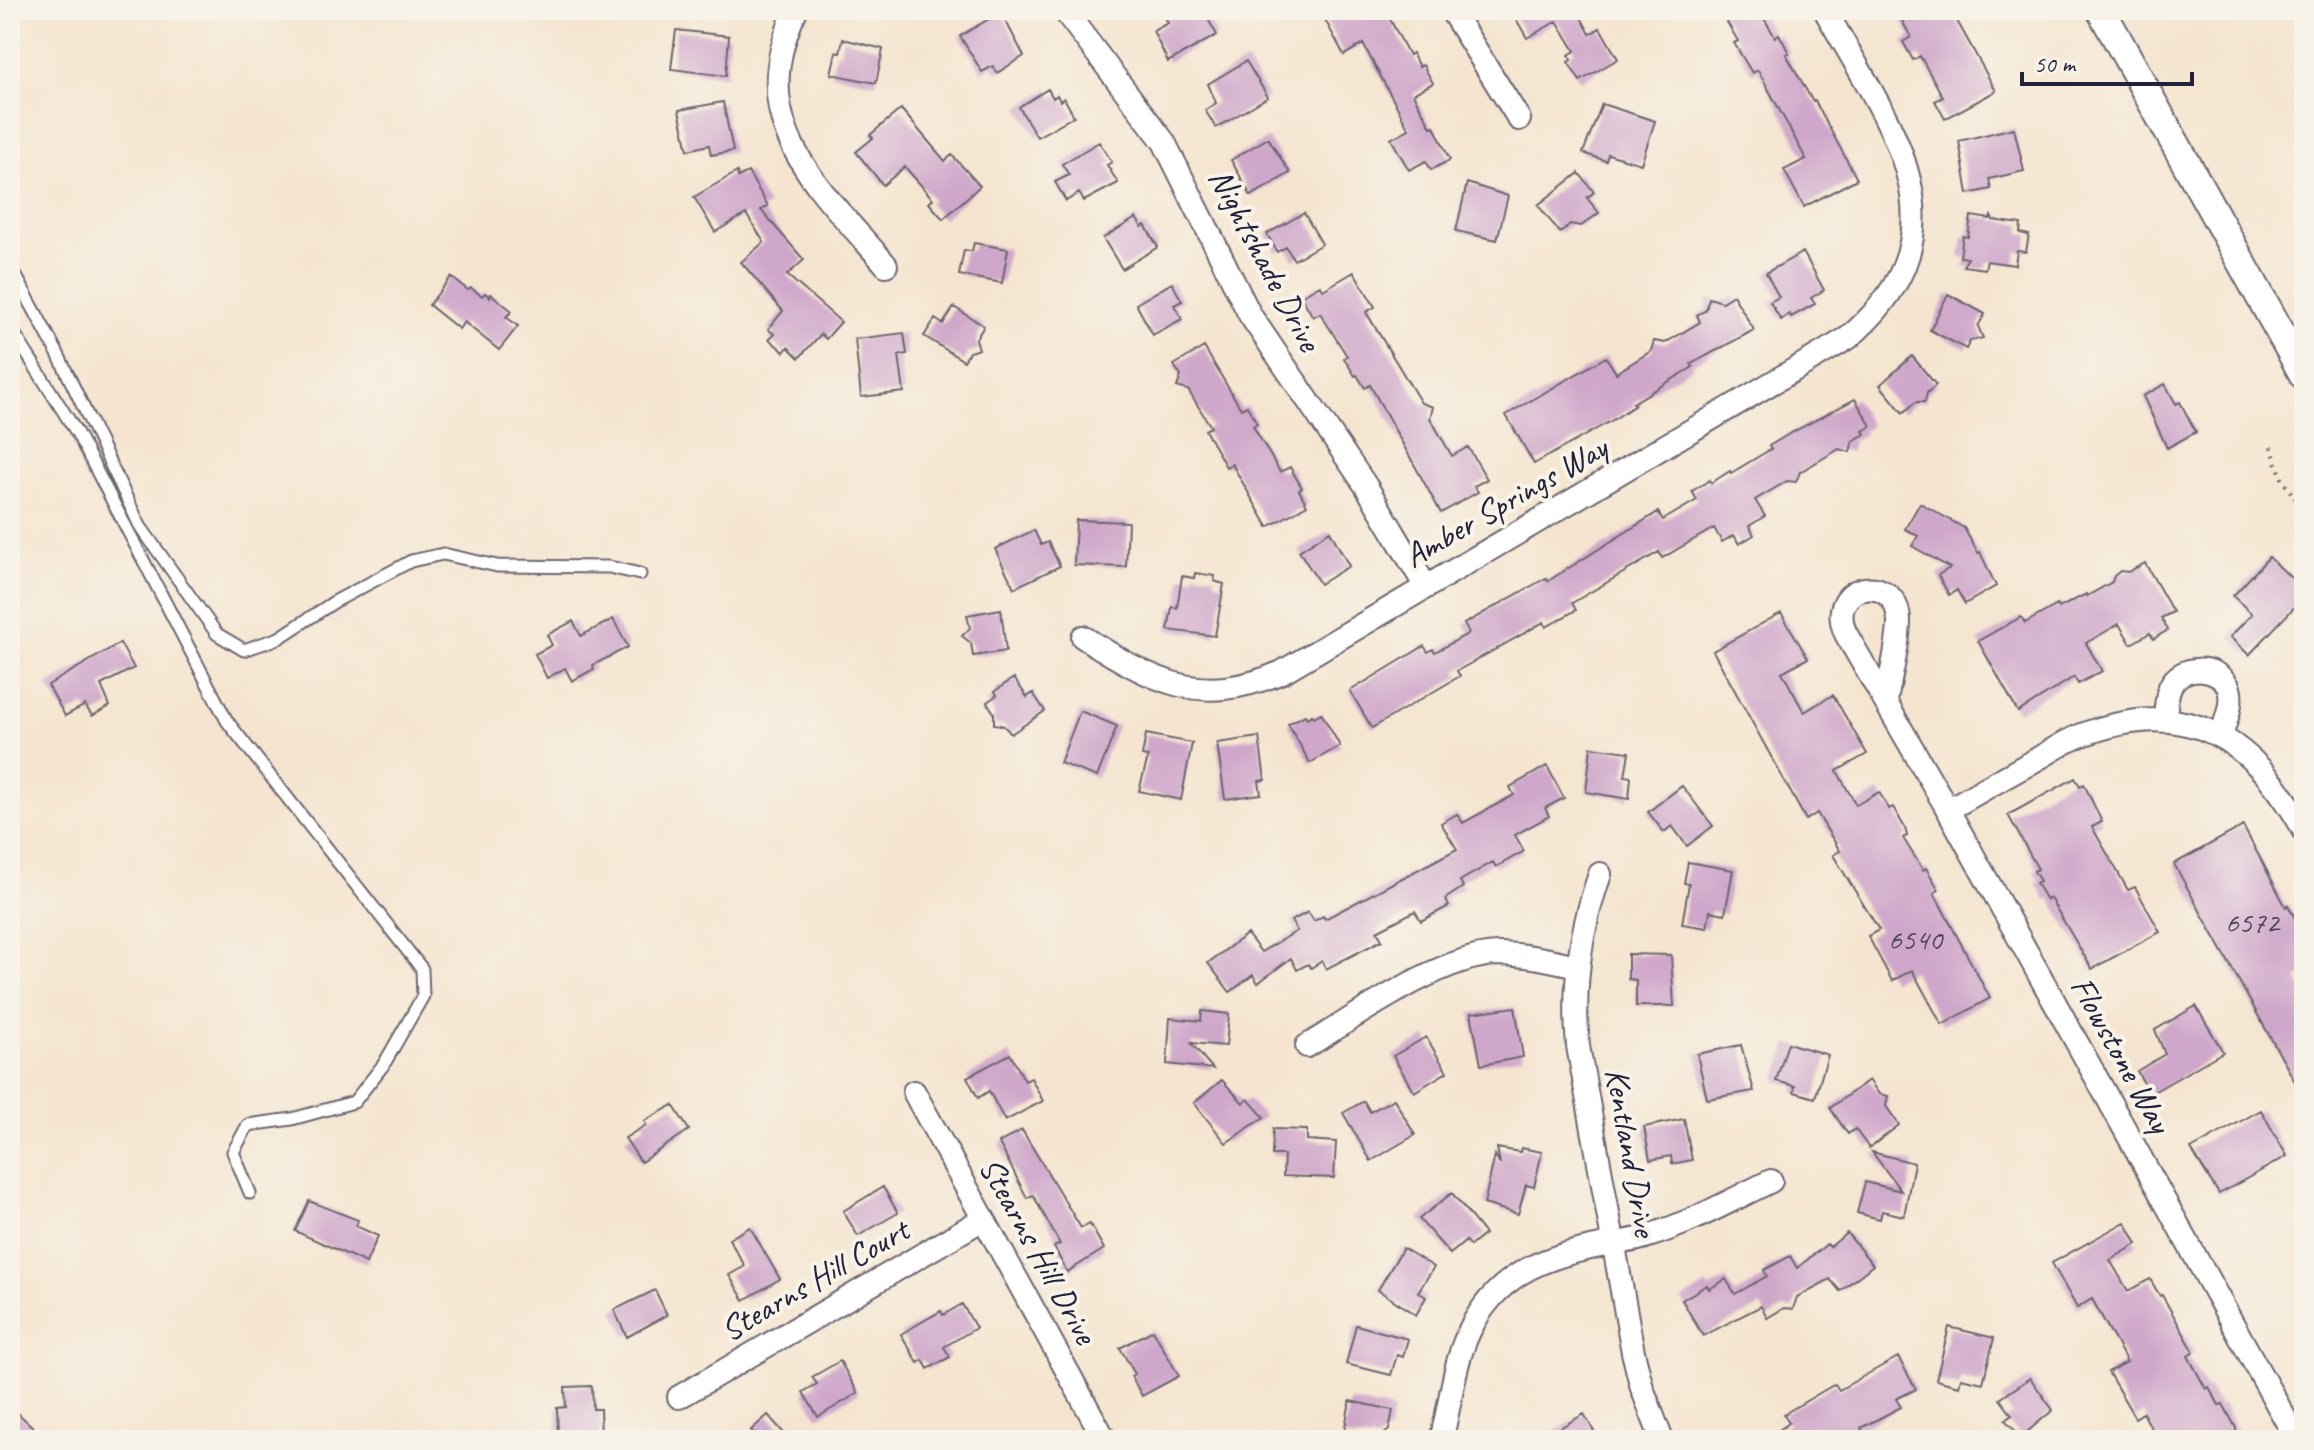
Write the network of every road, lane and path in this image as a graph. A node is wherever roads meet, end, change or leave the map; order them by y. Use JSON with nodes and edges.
{"nodes":[{"id":1,"x":796,"y":10,"type":"edge"},
{"id":2,"x":1064,"y":10,"type":"edge"},
{"id":3,"x":1451,"y":10,"type":"edge"},
{"id":4,"x":1825,"y":10,"type":"edge"},
{"id":5,"x":2101,"y":10,"type":"edge"},
{"id":6,"x":1519,"y":119,"type":"dead end"},
{"id":7,"x":10,"y":265,"type":"edge"},
{"id":8,"x":886,"y":265,"type":"dead end"},
{"id":9,"x":10,"y":327,"type":"edge"},
{"id":10,"x":2304,"y":375,"type":"edge"},
{"id":11,"x":2271,"y":447,"type":"dead end"},
{"id":12,"x":2304,"y":511,"type":"edge"},
{"id":13,"x":640,"y":574,"type":"dead end"},
{"id":14,"x":1426,"y":587,"type":"junction"},
{"id":15,"x":1083,"y":637,"type":"dead end"},
{"id":16,"x":1886,"y":701,"type":"dead end"},
{"id":17,"x":2165,"y":719,"type":"junction"},
{"id":18,"x":2221,"y":736,"type":"junction"},
{"id":19,"x":1948,"y":810,"type":"junction"},
{"id":20,"x":2304,"y":830,"type":"edge"},
{"id":21,"x":1600,"y":874,"type":"dead end"},
{"id":22,"x":1577,"y":966,"type":"junction"},
{"id":23,"x":1307,"y":1046,"type":"dead end"},
{"id":24,"x":914,"y":1092,"type":"dead end"},
{"id":25,"x":1771,"y":1181,"type":"dead end"},
{"id":26,"x":250,"y":1193,"type":"dead end"},
{"id":27,"x":983,"y":1219,"type":"junction"},
{"id":28,"x":1613,"y":1243,"type":"junction"},
{"id":29,"x":679,"y":1397,"type":"dead end"},
{"id":30,"x":1105,"y":1440,"type":"edge"},
{"id":31,"x":1441,"y":1440,"type":"edge"},
{"id":32,"x":1662,"y":1440,"type":"edge"},
{"id":33,"x":2297,"y":1440,"type":"edge"}],
"edges":[{"from":1,"to":8,"type":"street"},
{"from":2,"to":14,"type":"street","name":"Nightshade Drive"},
{"from":3,"to":6,"type":"street"},
{"from":4,"to":14,"type":"street","name":"Amber Springs Way"},
{"from":5,"to":10,"type":"street"},
{"from":7,"to":13,"type":"lane"},
{"from":9,"to":26,"type":"lane"},
{"from":11,"to":12,"type":"path"},
{"from":14,"to":15,"type":"street","name":"Amber Springs Way"},
{"from":16,"to":19,"type":"street","name":"Flowstone Way"},
{"from":17,"to":18,"type":"street"},
{"from":17,"to":18,"type":"street"},
{"from":17,"to":19,"type":"street"},
{"from":18,"to":20,"type":"street"},
{"from":19,"to":33,"type":"street","name":"Flowstone Way"},
{"from":21,"to":22,"type":"street","name":"Kentland Drive"},
{"from":22,"to":23,"type":"street"},
{"from":22,"to":28,"type":"street","name":"Kentland Drive"},
{"from":24,"to":27,"type":"street","name":"Stearns Hill Drive"},
{"from":25,"to":28,"type":"street"},
{"from":27,"to":29,"type":"street","name":"Stearns Hill Court"},
{"from":27,"to":30,"type":"street","name":"Stearns Hill Drive"},
{"from":28,"to":31,"type":"street"},
{"from":28,"to":32,"type":"street","name":"Kentland Drive"}]}
